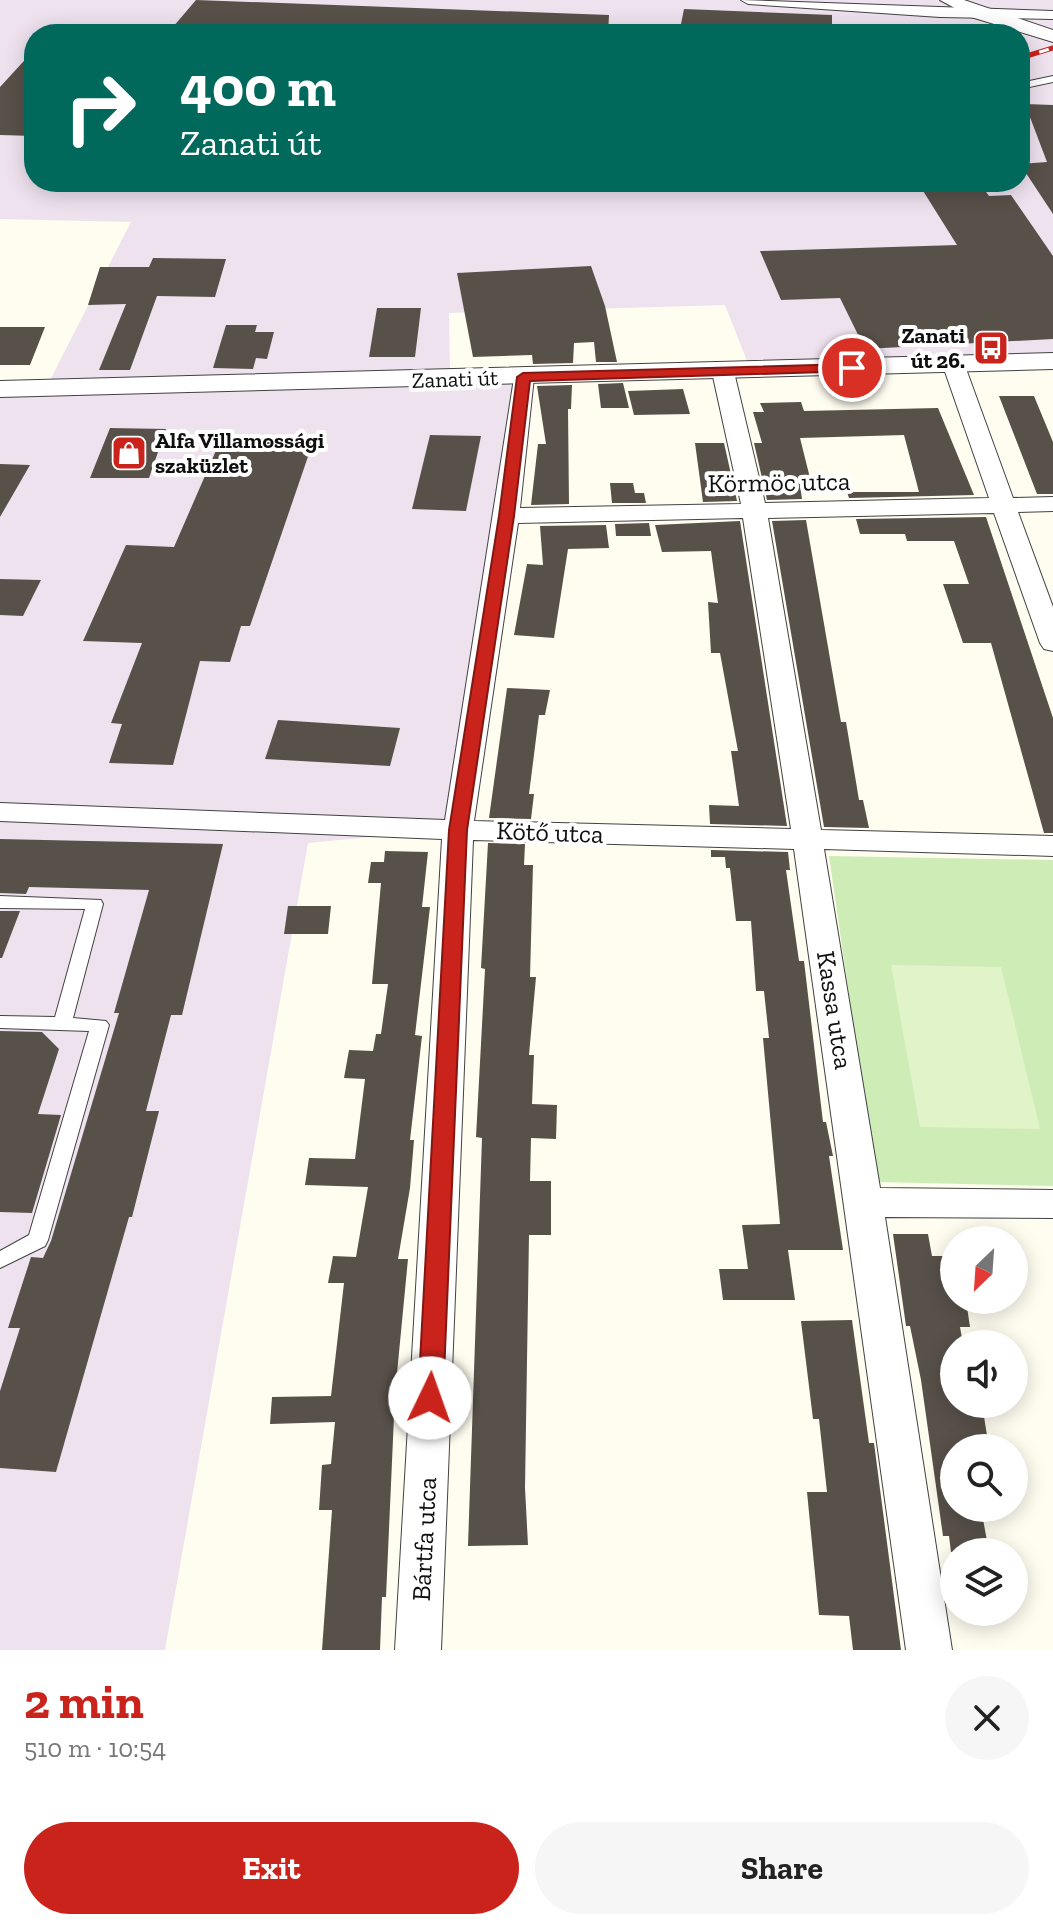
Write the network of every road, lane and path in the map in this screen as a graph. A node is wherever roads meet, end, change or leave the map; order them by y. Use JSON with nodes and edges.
{"nodes":[{"id":1,"x":748,"y":0,"type":"edge"},
{"id":2,"x":949,"y":0,"type":"edge"},
{"id":3,"x":978,"y":13,"type":"junction"},
{"id":4,"x":1053,"y":15,"type":"edge"},
{"id":5,"x":1027,"y":20,"type":"junction"},
{"id":6,"x":1053,"y":36,"type":"edge"},
{"id":7,"x":1053,"y":79,"type":"edge"},
{"id":8,"x":1030,"y":84,"type":"edge"},
{"id":9,"x":1053,"y":361,"type":"edge"},
{"id":10,"x":954,"y":366,"type":"junction"},
{"id":11,"x":723,"y":372,"type":"junction"},
{"id":12,"x":523,"y":377,"type":"junction"},
{"id":13,"x":0,"y":389,"type":"edge"},
{"id":14,"x":1053,"y":504,"type":"edge"},
{"id":15,"x":1003,"y":505,"type":"junction"},
{"id":16,"x":753,"y":511,"type":"junction"},
{"id":17,"x":507,"y":516,"type":"junction"},
{"id":18,"x":1053,"y":643,"type":"edge"},
{"id":19,"x":0,"y":812,"type":"edge"},
{"id":20,"x":458,"y":830,"type":"junction"},
{"id":21,"x":808,"y":839,"type":"junction"},
{"id":22,"x":1053,"y":846,"type":"edge"},
{"id":23,"x":0,"y":902,"type":"edge"},
{"id":24,"x":0,"y":1022,"type":"edge"},
{"id":25,"x":62,"y":1024,"type":"junction"},
{"id":26,"x":866,"y":1202,"type":"junction"},
{"id":27,"x":1053,"y":1204,"type":"edge"},
{"id":28,"x":1,"y":1262,"type":"edge"},
{"id":29,"x":418,"y":1650,"type":"edge"},
{"id":30,"x":929,"y":1650,"type":"edge"}],
"edges":[{"from":1,"to":3,"type":"street"},
{"from":2,"to":3,"type":"street"},
{"from":3,"to":5,"type":"street"},
{"from":4,"to":5,"type":"street"},
{"from":5,"to":6,"type":"street"},
{"from":7,"to":8,"type":"lane"},
{"from":9,"to":10,"type":"street","name":"Zanati út"},
{"from":10,"to":11,"type":"street","name":"Zanati út"},
{"from":10,"to":15,"type":"street"},
{"from":11,"to":12,"type":"street","name":"Zanati út"},
{"from":11,"to":16,"type":"street","name":"Kassa utca"},
{"from":12,"to":13,"type":"street","name":"Zanati út"},
{"from":12,"to":17,"type":"street","name":"Bártfa utca"},
{"from":14,"to":15,"type":"street","name":"Körmöc utca"},
{"from":15,"to":16,"type":"street","name":"Körmöc utca"},
{"from":15,"to":18,"type":"street"},
{"from":16,"to":17,"type":"street","name":"Körmöc utca"},
{"from":16,"to":21,"type":"street","name":"Kassa utca"},
{"from":17,"to":20,"type":"street","name":"Bártfa utca"},
{"from":19,"to":20,"type":"street","name":"Kötő utca"},
{"from":20,"to":21,"type":"street","name":"Kötő utca"},
{"from":20,"to":29,"type":"street","name":"Bártfa utca"},
{"from":21,"to":22,"type":"street","name":"Kötő utca"},
{"from":21,"to":26,"type":"street","name":"Kassa utca"},
{"from":23,"to":25,"type":"lane"},
{"from":24,"to":25,"type":"lane"},
{"from":25,"to":28,"type":"lane"},
{"from":26,"to":27,"type":"street"},
{"from":26,"to":30,"type":"street","name":"Kassa utca"}]}
